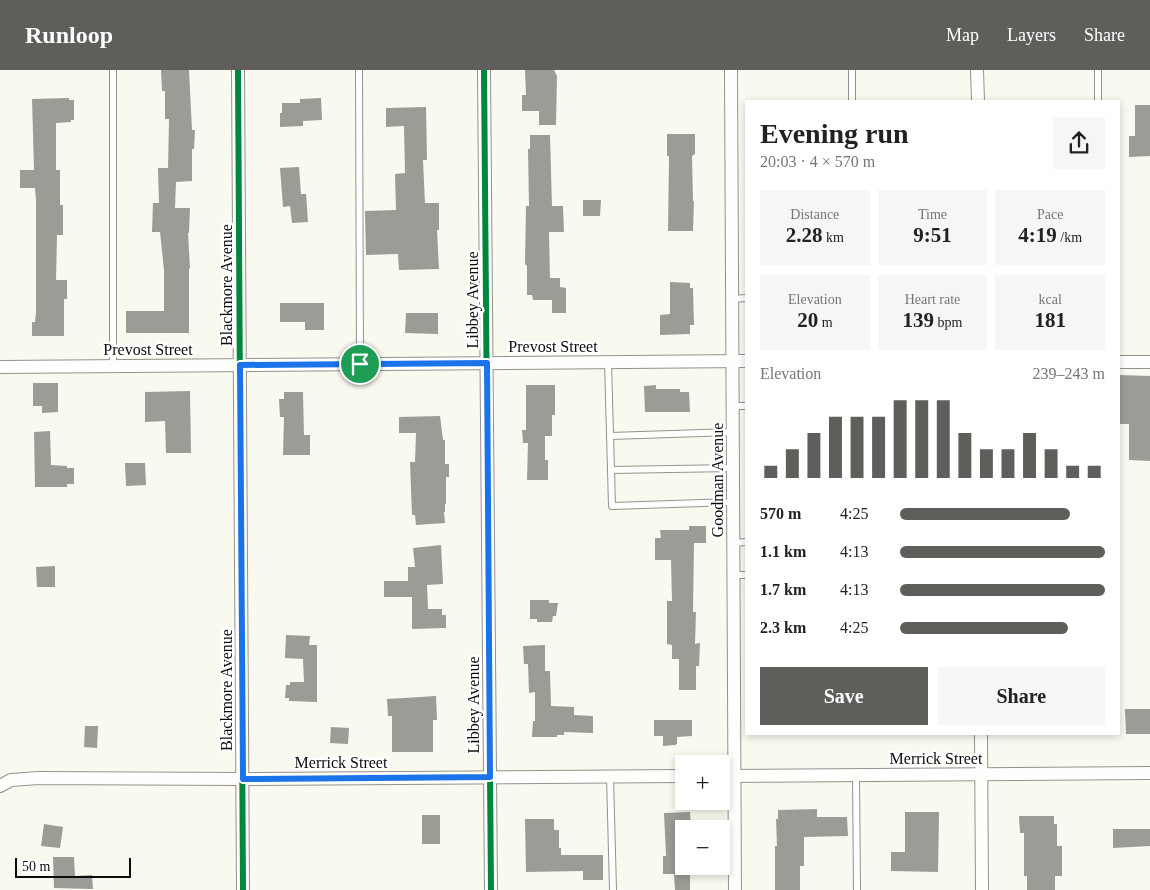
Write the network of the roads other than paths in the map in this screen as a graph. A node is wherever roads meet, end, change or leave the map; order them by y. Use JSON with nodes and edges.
{"nodes":[{"id":1,"x":113,"y":70,"type":"edge"},
{"id":2,"x":238,"y":70,"type":"edge"},
{"id":3,"x":359,"y":70,"type":"edge"},
{"id":4,"x":484,"y":70,"type":"edge"},
{"id":5,"x":732,"y":70,"type":"edge"},
{"id":6,"x":852,"y":70,"type":"edge"},
{"id":7,"x":977,"y":70,"type":"edge"},
{"id":8,"x":1098,"y":70,"type":"edge"},
{"id":9,"x":852,"y":100,"type":"edge"},
{"id":10,"x":978,"y":100,"type":"edge"},
{"id":11,"x":1098,"y":100,"type":"edge"},
{"id":12,"x":745,"y":298,"type":"edge"},
{"id":13,"x":733,"y":299,"type":"junction"},
{"id":14,"x":733,"y":360,"type":"junction"},
{"id":15,"x":745,"y":361,"type":"edge"},
{"id":16,"x":608,"y":362,"type":"junction"},
{"id":17,"x":1120,"y":362,"type":"edge"},
{"id":18,"x":1150,"y":362,"type":"edge"},
{"id":19,"x":487,"y":363,"type":"junction"},
{"id":20,"x":360,"y":364,"type":"junction"},
{"id":21,"x":240,"y":365,"type":"junction"},
{"id":22,"x":113,"y":366,"type":"junction"},
{"id":23,"x":0,"y":367,"type":"edge"},
{"id":24,"x":740,"y":406,"type":"edge"},
{"id":25,"x":733,"y":432,"type":"junction"},
{"id":26,"x":610,"y":436,"type":"junction"},
{"id":27,"x":733,"y":468,"type":"junction"},
{"id":28,"x":611,"y":470,"type":"junction"},
{"id":29,"x":733,"y":502,"type":"junction"},
{"id":30,"x":740,"y":542,"type":"edge"},
{"id":31,"x":740,"y":575,"type":"edge"},
{"id":32,"x":982,"y":735,"type":"edge"},
{"id":33,"x":729,"y":755,"type":"edge"},
{"id":34,"x":1150,"y":773,"type":"edge"},
{"id":35,"x":982,"y":774,"type":"junction"},
{"id":36,"x":730,"y":775,"type":"edge"},
{"id":37,"x":856,"y":775,"type":"junction"},
{"id":38,"x":610,"y":776,"type":"junction"},
{"id":39,"x":675,"y":776,"type":"edge"},
{"id":40,"x":490,"y":777,"type":"junction"},
{"id":41,"x":243,"y":779,"type":"junction"},
{"id":42,"x":0,"y":786,"type":"edge"},
{"id":43,"x":730,"y":808,"type":"edge"},
{"id":44,"x":243,"y":890,"type":"edge"},
{"id":45,"x":491,"y":890,"type":"edge"},
{"id":46,"x":613,"y":890,"type":"edge"},
{"id":47,"x":735,"y":890,"type":"edge"},
{"id":48,"x":857,"y":890,"type":"edge"},
{"id":49,"x":982,"y":890,"type":"edge"}],
"edges":[{"from":1,"to":22,"type":"lane"},
{"from":2,"to":21,"type":"street","name":"Blackmore Avenue"},
{"from":3,"to":20,"type":"lane"},
{"from":4,"to":19,"type":"street","name":"Libbey Avenue"},
{"from":5,"to":13,"type":"street","name":"Goodman Avenue"},
{"from":6,"to":9,"type":"lane"},
{"from":7,"to":10,"type":"street"},
{"from":8,"to":11,"type":"lane"},
{"from":12,"to":13,"type":"lane"},
{"from":13,"to":14,"type":"street","name":"Goodman Avenue"},
{"from":14,"to":15,"type":"street","name":"Prevost Street"},
{"from":14,"to":16,"type":"street","name":"Prevost Street"},
{"from":14,"to":24,"type":"street","name":"Goodman Avenue"},
{"from":16,"to":19,"type":"street","name":"Prevost Street"},
{"from":16,"to":26,"type":"lane"},
{"from":17,"to":18,"type":"street"},
{"from":19,"to":20,"type":"street","name":"Prevost Street"},
{"from":19,"to":40,"type":"street","name":"Libbey Avenue"},
{"from":20,"to":21,"type":"street","name":"Prevost Street"},
{"from":21,"to":22,"type":"street","name":"Prevost Street"},
{"from":21,"to":41,"type":"street","name":"Blackmore Avenue"},
{"from":22,"to":23,"type":"street","name":"Prevost Street"},
{"from":24,"to":25,"type":"street","name":"Goodman Avenue"},
{"from":25,"to":26,"type":"lane"},
{"from":25,"to":27,"type":"street","name":"Goodman Avenue"},
{"from":26,"to":28,"type":"lane"},
{"from":27,"to":28,"type":"lane"},
{"from":27,"to":29,"type":"street","name":"Goodman Avenue"},
{"from":28,"to":29,"type":"lane"},
{"from":29,"to":30,"type":"street","name":"Goodman Avenue"},
{"from":30,"to":31,"type":"street","name":"Goodman Avenue"},
{"from":31,"to":33,"type":"street","name":"Goodman Avenue"},
{"from":32,"to":35,"type":"street"},
{"from":34,"to":35,"type":"street","name":"Merrick Street"},
{"from":35,"to":37,"type":"street","name":"Merrick Street"},
{"from":35,"to":49,"type":"street"},
{"from":36,"to":37,"type":"street","name":"Merrick Street"},
{"from":37,"to":48,"type":"lane"},
{"from":38,"to":39,"type":"street","name":"Merrick Street"},
{"from":38,"to":40,"type":"street","name":"Merrick Street"},
{"from":38,"to":46,"type":"lane"},
{"from":40,"to":41,"type":"street","name":"Merrick Street"},
{"from":40,"to":45,"type":"street","name":"Libbey Avenue"},
{"from":41,"to":42,"type":"street","name":"Merrick Street"},
{"from":41,"to":44,"type":"street","name":"Blackmore Avenue"},
{"from":43,"to":47,"type":"street","name":"Goodman Avenue"}]}
